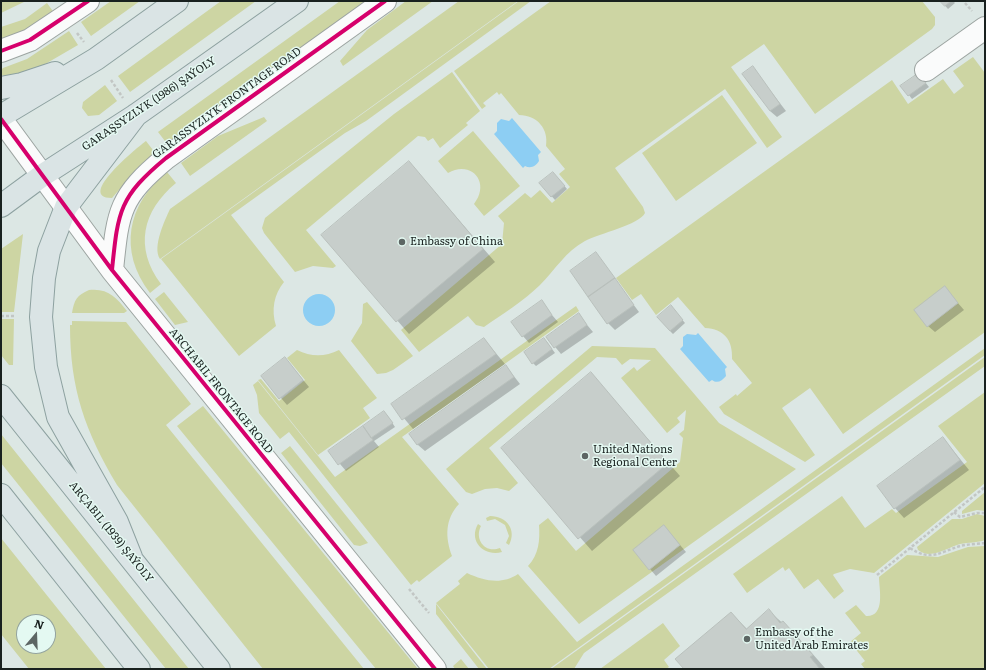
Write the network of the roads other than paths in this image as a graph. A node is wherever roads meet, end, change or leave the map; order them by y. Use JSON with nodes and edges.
{"nodes":[{"id":1,"x":88,"y":1,"type":"edge"},
{"id":2,"x":177,"y":1,"type":"edge"},
{"id":3,"x":297,"y":1,"type":"edge"},
{"id":4,"x":385,"y":1,"type":"edge"},
{"id":5,"x":985,"y":28,"type":"edge"},
{"id":6,"x":1,"y":51,"type":"edge"},
{"id":7,"x":90,"y":51,"type":"junction"},
{"id":8,"x":926,"y":70,"type":"dead end"},
{"id":9,"x":1,"y":88,"type":"edge"},
{"id":10,"x":136,"y":115,"type":"junction"},
{"id":11,"x":1,"y":118,"type":"edge"},
{"id":12,"x":43,"y":175,"type":"junction"},
{"id":13,"x":1,"y":206,"type":"edge"},
{"id":14,"x":66,"y":207,"type":"junction"},
{"id":15,"x":112,"y":270,"type":"junction"},
{"id":16,"x":1,"y":396,"type":"edge"},
{"id":17,"x":1,"y":495,"type":"edge"},
{"id":18,"x":131,"y":557,"type":"junction"},
{"id":19,"x":140,"y":669,"type":"edge"},
{"id":20,"x":219,"y":669,"type":"edge"},
{"id":21,"x":435,"y":669,"type":"edge"}],
"edges":[{"from":1,"to":6,"type":"street"},
{"from":2,"to":7,"type":"main road"},
{"from":3,"to":10,"type":"main road","name":"GARAŞSYZLYK (1986) ŞAÝOLY"},
{"from":4,"to":15,"type":"street","name":"GARASSYZLYK FRONTAGE ROAD"},
{"from":5,"to":8,"type":"street"},
{"from":7,"to":9,"type":"main road"},
{"from":7,"to":11,"type":"main road"},
{"from":10,"to":12,"type":"main road","name":"GARAŞSYZLYK (1986) ŞAÝOLY"},
{"from":10,"to":14,"type":"main road"},
{"from":11,"to":12,"type":"street","name":"ARCHABIL FRONTAGE ROAD"},
{"from":12,"to":13,"type":"main road","name":"GARAŞSYZLYK (1986) ŞAÝOLY"},
{"from":12,"to":14,"type":"street","name":"ARCHABIL FRONTAGE ROAD"},
{"from":14,"to":15,"type":"street","name":"ARCHABIL FRONTAGE ROAD"},
{"from":14,"to":18,"type":"main road"},
{"from":15,"to":21,"type":"street","name":"ARCHABIL FRONTAGE ROAD"},
{"from":16,"to":18,"type":"main road","name":"ARÇABIL (1939) ŞAÝOLY"},
{"from":17,"to":19,"type":"main road"},
{"from":18,"to":20,"type":"main road","name":"ARÇABIL (1939) ŞAÝOLY"}]}
